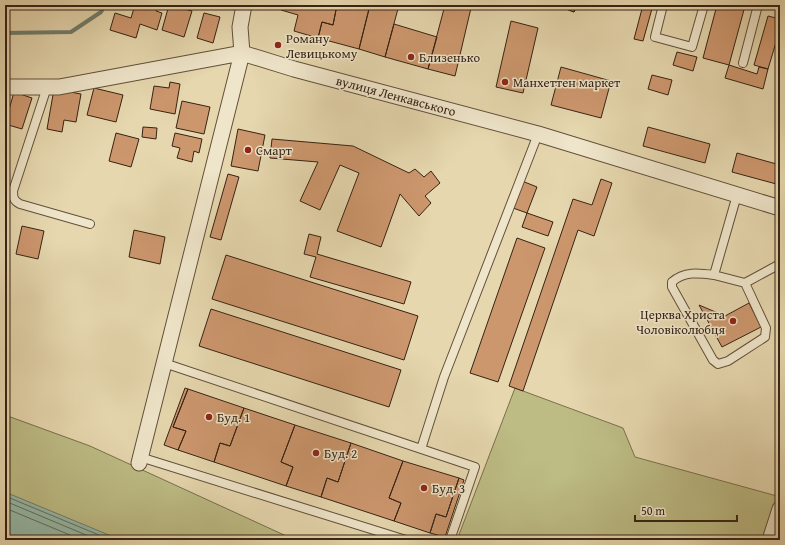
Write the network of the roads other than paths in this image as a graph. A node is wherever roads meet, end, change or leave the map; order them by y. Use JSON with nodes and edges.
{"nodes":[{"id":1,"x":244,"y":5,"type":"edge"},
{"id":2,"x":663,"y":5,"type":"edge"},
{"id":3,"x":704,"y":5,"type":"edge"},
{"id":4,"x":758,"y":5,"type":"edge"},
{"id":5,"x":242,"y":53,"type":"junction"},
{"id":6,"x":743,"y":63,"type":"dead end"},
{"id":7,"x":5,"y":87,"type":"edge"},
{"id":8,"x":47,"y":87,"type":"junction"},
{"id":9,"x":538,"y":134,"type":"junction"},
{"id":10,"x":737,"y":195,"type":"junction"},
{"id":11,"x":780,"y":208,"type":"edge"},
{"id":12,"x":90,"y":224,"type":"dead end"},
{"id":13,"x":780,"y":264,"type":"edge"},
{"id":14,"x":714,"y":276,"type":"junction"},
{"id":15,"x":745,"y":283,"type":"junction"},
{"id":16,"x":164,"y":363,"type":"junction"},
{"id":17,"x":421,"y":449,"type":"junction"},
{"id":18,"x":140,"y":460,"type":"joint"},
{"id":19,"x":780,"y":509,"type":"edge"},
{"id":20,"x":406,"y":540,"type":"edge"},
{"id":21,"x":450,"y":540,"type":"edge"},
{"id":22,"x":770,"y":540,"type":"edge"}],
"edges":[{"from":1,"to":5,"type":"street"},
{"from":2,"to":3,"type":"lane"},
{"from":4,"to":6,"type":"lane"},
{"from":5,"to":8,"type":"street","name":"вулиця Ленкавського"},
{"from":5,"to":9,"type":"street","name":"вулиця Ленкавського"},
{"from":5,"to":16,"type":"street"},
{"from":7,"to":8,"type":"street","name":"вулиця Ленкавського"},
{"from":8,"to":12,"type":"lane"},
{"from":9,"to":10,"type":"street","name":"вулиця Ленкавського"},
{"from":9,"to":17,"type":"lane"},
{"from":10,"to":11,"type":"street","name":"вулиця Ленкавського"},
{"from":10,"to":14,"type":"lane"},
{"from":13,"to":15,"type":"lane"},
{"from":14,"to":15,"type":"lane"},
{"from":14,"to":15,"type":"lane"},
{"from":16,"to":17,"type":"lane"},
{"from":16,"to":18,"type":"street"},
{"from":17,"to":21,"type":"lane"},
{"from":18,"to":20,"type":"lane"},
{"from":19,"to":22,"type":"street"}]}
